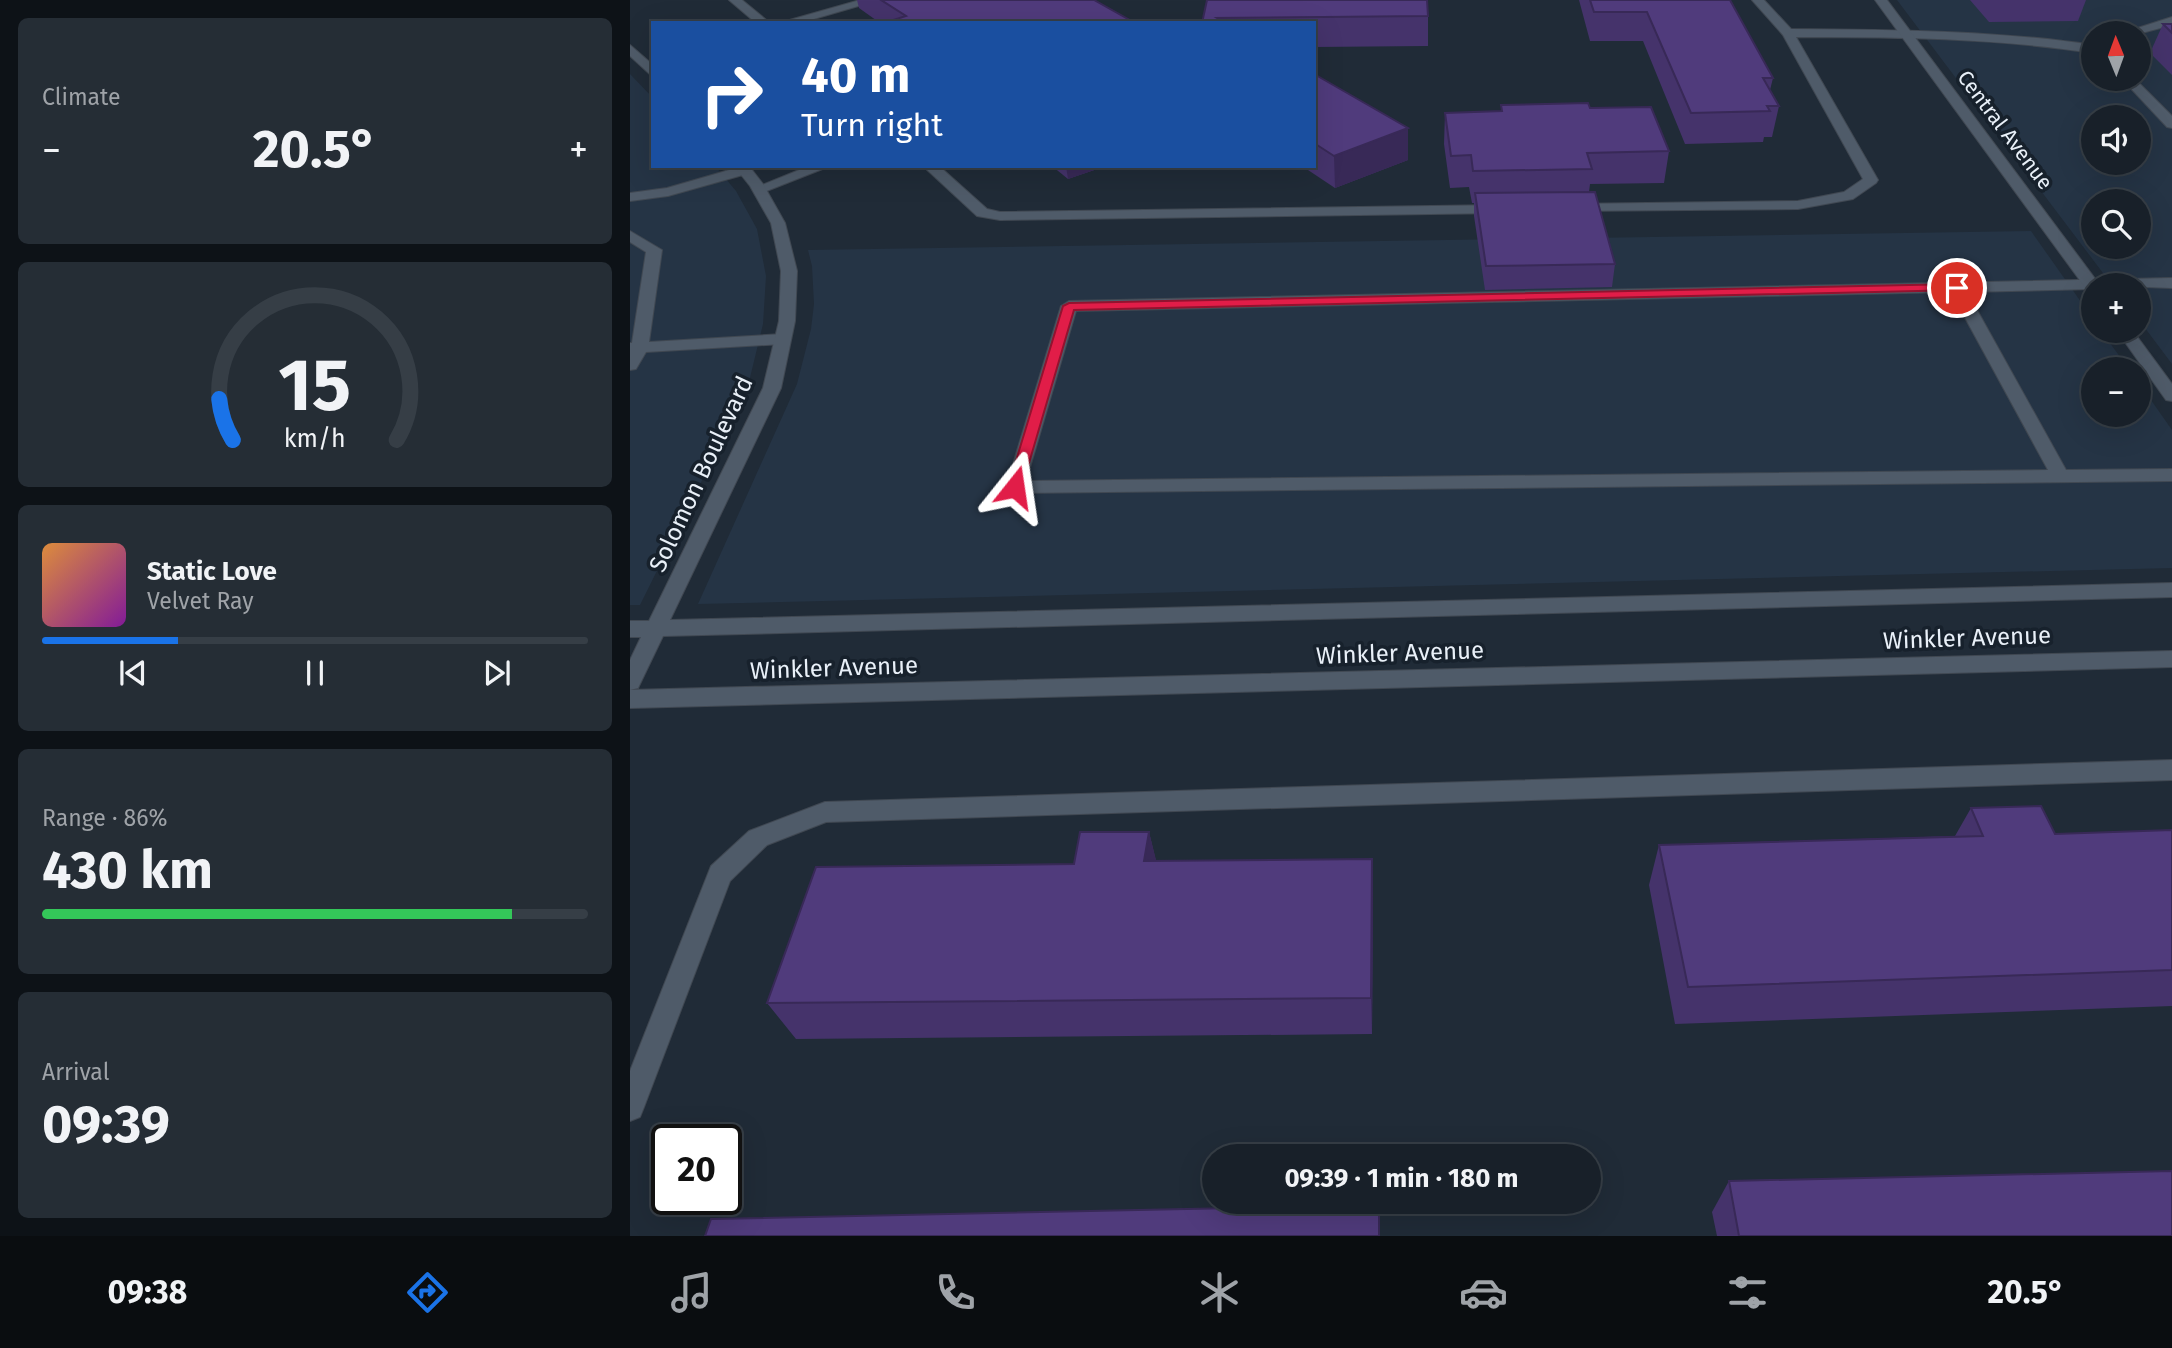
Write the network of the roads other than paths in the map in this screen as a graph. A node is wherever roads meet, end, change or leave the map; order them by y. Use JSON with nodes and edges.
{"nodes":[{"id":1,"x":735,"y":0,"type":"edge"},
{"id":2,"x":873,"y":0,"type":"edge"},
{"id":3,"x":1758,"y":0,"type":"edge"},
{"id":4,"x":1881,"y":0,"type":"edge"},
{"id":5,"x":761,"y":21,"type":"edge"},
{"id":6,"x":793,"y":21,"type":"edge"},
{"id":7,"x":2172,"y":21,"type":"edge"},
{"id":8,"x":2151,"y":27,"type":"edge"},
{"id":9,"x":1788,"y":33,"type":"junction"},
{"id":10,"x":1906,"y":34,"type":"junction"},
{"id":11,"x":2081,"y":45,"type":"edge"},
{"id":12,"x":630,"y":50,"type":"edge"},
{"id":13,"x":651,"y":71,"type":"edge"},
{"id":14,"x":2140,"y":91,"type":"edge"},
{"id":15,"x":2172,"y":124,"type":"edge"},
{"id":16,"x":743,"y":168,"type":"edge"},
{"id":17,"x":817,"y":168,"type":"edge"},
{"id":18,"x":932,"y":168,"type":"edge"},
{"id":19,"x":759,"y":188,"type":"junction"},
{"id":20,"x":630,"y":197,"type":"edge"},
{"id":21,"x":1560,"y":208,"type":"edge"},
{"id":22,"x":1518,"y":209,"type":"edge"},
{"id":23,"x":630,"y":236,"type":"edge"},
{"id":24,"x":2083,"y":273,"type":"edge"},
{"id":25,"x":2172,"y":283,"type":"edge"},
{"id":26,"x":2151,"y":284,"type":"edge"},
{"id":27,"x":2081,"y":285,"type":"edge"},
{"id":28,"x":1957,"y":288,"type":"junction"},
{"id":29,"x":783,"y":339,"type":"junction"},
{"id":30,"x":2134,"y":343,"type":"edge"},
{"id":31,"x":635,"y":348,"type":"edge"},
{"id":32,"x":630,"y":365,"type":"edge"},
{"id":33,"x":2171,"y":394,"type":"edge"},
{"id":34,"x":2172,"y":475,"type":"edge"},
{"id":35,"x":2062,"y":477,"type":"junction"},
{"id":36,"x":2172,"y":590,"type":"edge"},
{"id":37,"x":657,"y":628,"type":"junction"},
{"id":38,"x":630,"y":629,"type":"edge"},
{"id":39,"x":2172,"y":659,"type":"edge"},
{"id":40,"x":630,"y":682,"type":"edge"},
{"id":41,"x":630,"y":699,"type":"edge"},
{"id":42,"x":2172,"y":770,"type":"edge"},
{"id":43,"x":630,"y":1107,"type":"edge"}],
"edges":[{"from":1,"to":5,"type":"street"},
{"from":2,"to":6,"type":"street"},
{"from":3,"to":9,"type":"street"},
{"from":4,"to":10,"type":"street","name":"Central Avenue"},
{"from":7,"to":8,"type":"street"},
{"from":9,"to":10,"type":"street"},
{"from":9,"to":21,"type":"street"},
{"from":10,"to":11,"type":"street"},
{"from":10,"to":24,"type":"street","name":"Central Avenue"},
{"from":12,"to":13,"type":"street"},
{"from":14,"to":15,"type":"street"},
{"from":16,"to":19,"type":"street","name":"Solomon Boulevard"},
{"from":16,"to":20,"type":"street"},
{"from":17,"to":19,"type":"street"},
{"from":18,"to":22,"type":"street"},
{"from":19,"to":29,"type":"street","name":"Solomon Boulevard"},
{"from":23,"to":31,"type":"street"},
{"from":25,"to":26,"type":"street"},
{"from":27,"to":28,"type":"street"},
{"from":28,"to":35,"type":"street"},
{"from":28,"to":35,"type":"street"},
{"from":29,"to":31,"type":"street"},
{"from":29,"to":37,"type":"street","name":"Solomon Boulevard"},
{"from":30,"to":33,"type":"street"},
{"from":31,"to":32,"type":"street"},
{"from":34,"to":35,"type":"street"},
{"from":36,"to":37,"type":"street","name":"Winkler Avenue"},
{"from":37,"to":38,"type":"street","name":"Winkler Avenue"},
{"from":37,"to":40,"type":"street","name":"Solomon Boulevard"},
{"from":39,"to":41,"type":"street","name":"Winkler Avenue"},
{"from":42,"to":43,"type":"street"}]}
